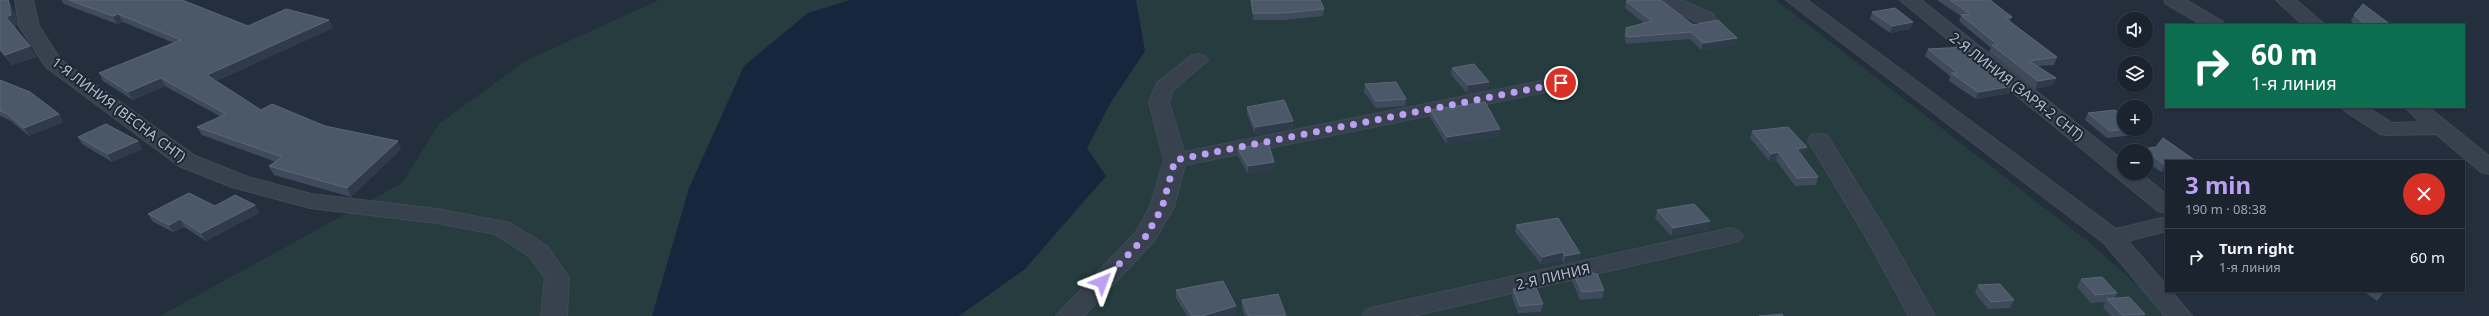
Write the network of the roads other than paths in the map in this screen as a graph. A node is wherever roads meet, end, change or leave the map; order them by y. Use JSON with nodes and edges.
{"nodes":[{"id":1,"x":24,"y":0,"type":"edge"},
{"id":2,"x":1666,"y":0,"type":"edge"},
{"id":3,"x":1796,"y":0,"type":"edge"},
{"id":4,"x":1909,"y":0,"type":"edge"},
{"id":5,"x":2174,"y":0,"type":"edge"},
{"id":6,"x":2285,"y":0,"type":"edge"},
{"id":7,"x":1706,"y":18,"type":"dead end"},
{"id":8,"x":2213,"y":24,"type":"edge"},
{"id":9,"x":2314,"y":24,"type":"edge"},
{"id":10,"x":1198,"y":60,"type":"dead end"},
{"id":11,"x":1561,"y":83,"type":"dead end"},
{"id":12,"x":2354,"y":108,"type":"edge"},
{"id":13,"x":2416,"y":108,"type":"edge"},
{"id":14,"x":2440,"y":128,"type":"junction"},
{"id":15,"x":1819,"y":140,"type":"dead end"},
{"id":16,"x":1175,"y":160,"type":"junction"},
{"id":17,"x":2117,"y":166,"type":"edge"},
{"id":18,"x":2489,"y":167,"type":"edge"},
{"id":19,"x":2135,"y":180,"type":"edge"},
{"id":20,"x":2165,"y":205,"type":"edge"},
{"id":21,"x":2165,"y":224,"type":"edge"},
{"id":22,"x":1731,"y":236,"type":"dead end"},
{"id":23,"x":2112,"y":238,"type":"junction"},
{"id":24,"x":554,"y":316,"type":"edge"},
{"id":25,"x":1069,"y":316,"type":"edge"},
{"id":26,"x":1375,"y":316,"type":"edge"},
{"id":27,"x":1922,"y":316,"type":"edge"},
{"id":28,"x":2179,"y":316,"type":"edge"}],
"edges":[{"from":1,"to":24,"type":"street","name":"1-Я ЛИНИЯ (ВЕСНА СНТ)"},
{"from":2,"to":7,"type":"street"},
{"from":3,"to":23,"type":"street"},
{"from":4,"to":17,"type":"street","name":"2-Я ЛИНИЯ (ЗАРЯ-2 СНТ)"},
{"from":5,"to":8,"type":"street"},
{"from":6,"to":9,"type":"street"},
{"from":10,"to":16,"type":"street"},
{"from":11,"to":16,"type":"street"},
{"from":12,"to":14,"type":"street"},
{"from":13,"to":14,"type":"street"},
{"from":14,"to":18,"type":"street"},
{"from":15,"to":27,"type":"street"},
{"from":16,"to":25,"type":"street"},
{"from":19,"to":20,"type":"street","name":"2-Я ЛИНИЯ (ЗАРЯ-2 СНТ)"},
{"from":21,"to":23,"type":"street"},
{"from":22,"to":26,"type":"street","name":"2-Я ЛИНИЯ"},
{"from":23,"to":28,"type":"street"}]}
